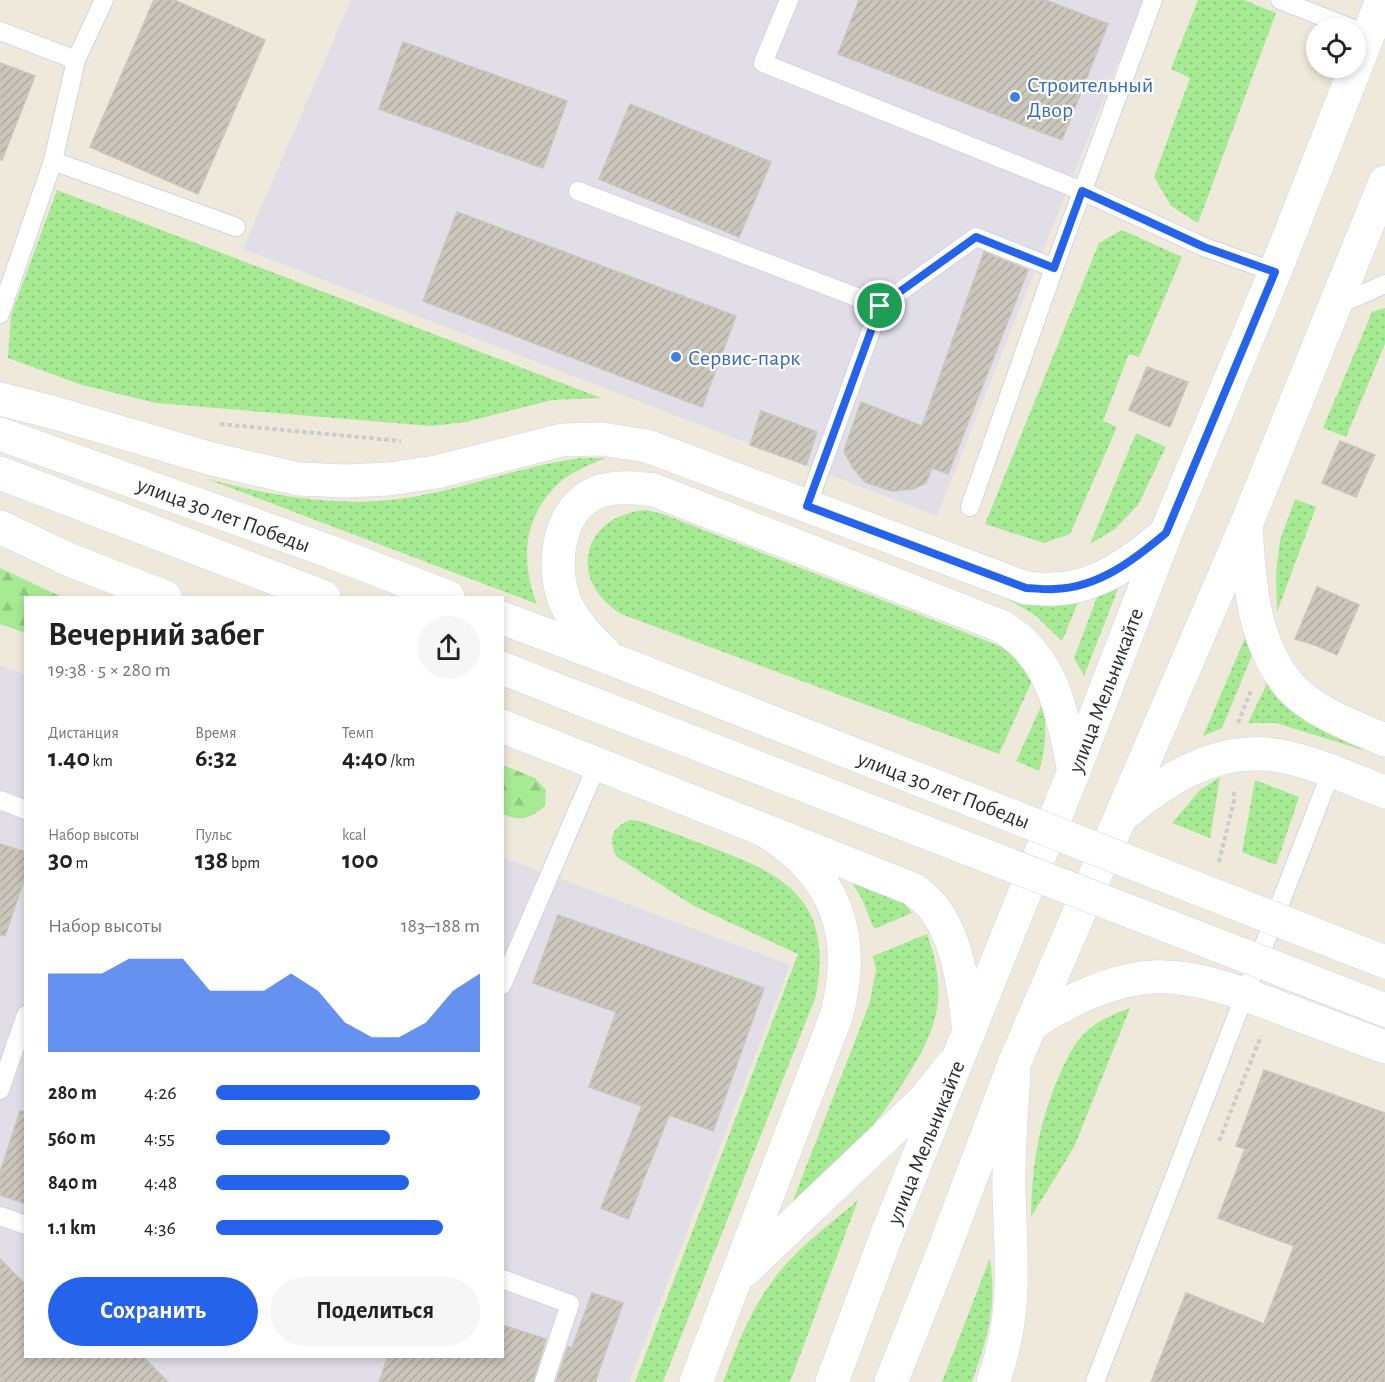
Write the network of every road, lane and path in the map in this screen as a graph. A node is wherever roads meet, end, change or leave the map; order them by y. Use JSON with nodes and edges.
{"nodes":[{"id":1,"x":104,"y":0,"type":"edge"},
{"id":2,"x":789,"y":0,"type":"edge"},
{"id":3,"x":1153,"y":0,"type":"edge"},
{"id":4,"x":1280,"y":0,"type":"edge"},
{"id":5,"x":1382,"y":0,"type":"edge"},
{"id":6,"x":1324,"y":18,"type":"edge"},
{"id":7,"x":1366,"y":22,"type":"edge"},
{"id":8,"x":0,"y":31,"type":"edge"},
{"id":9,"x":76,"y":60,"type":"junction"},
{"id":10,"x":1343,"y":78,"type":"edge"},
{"id":11,"x":53,"y":161,"type":"junction"},
{"id":12,"x":1385,"y":182,"type":"edge"},
{"id":13,"x":578,"y":191,"type":"dead end"},
{"id":14,"x":1082,"y":191,"type":"junction"},
{"id":15,"x":236,"y":227,"type":"dead end"},
{"id":16,"x":1054,"y":268,"type":"junction"},
{"id":17,"x":1275,"y":272,"type":"junction"},
{"id":18,"x":1385,"y":284,"type":"edge"},
{"id":19,"x":880,"y":306,"type":"junction"},
{"id":20,"x":1334,"y":307,"type":"junction"},
{"id":21,"x":0,"y":314,"type":"edge"},
{"id":22,"x":0,"y":399,"type":"edge"},
{"id":23,"x":0,"y":434,"type":"edge"},
{"id":24,"x":0,"y":473,"type":"edge"},
{"id":25,"x":807,"y":506,"type":"junction"},
{"id":26,"x":970,"y":507,"type":"dead end"},
{"id":27,"x":1246,"y":525,"type":"junction"},
{"id":28,"x":0,"y":527,"type":"edge"},
{"id":29,"x":1166,"y":533,"type":"junction"},
{"id":30,"x":162,"y":596,"type":"edge"},
{"id":31,"x":321,"y":596,"type":"edge"},
{"id":32,"x":445,"y":596,"type":"edge"},
{"id":33,"x":504,"y":619,"type":"edge"},
{"id":34,"x":611,"y":659,"type":"junction"},
{"id":35,"x":504,"y":669,"type":"edge"},
{"id":36,"x":504,"y":727,"type":"edge"},
{"id":37,"x":1385,"y":740,"type":"edge"},
{"id":38,"x":598,"y":763,"type":"junction"},
{"id":39,"x":1074,"y":771,"type":"junction"},
{"id":40,"x":1331,"y":772,"type":"junction"},
{"id":41,"x":1385,"y":792,"type":"edge"},
{"id":42,"x":0,"y":800,"type":"edge"},
{"id":43,"x":24,"y":809,"type":"edge"},
{"id":44,"x":1122,"y":816,"type":"junction"},
{"id":45,"x":760,"y":828,"type":"junction"},
{"id":46,"x":1385,"y":962,"type":"edge"},
{"id":47,"x":504,"y":980,"type":"edge"},
{"id":48,"x":1245,"y":994,"type":"junction"},
{"id":49,"x":1385,"y":1010,"type":"edge"},
{"id":50,"x":24,"y":1021,"type":"edge"},
{"id":51,"x":1030,"y":1025,"type":"junction"},
{"id":52,"x":966,"y":1041,"type":"junction"},
{"id":53,"x":1385,"y":1047,"type":"edge"},
{"id":54,"x":1014,"y":1064,"type":"junction"},
{"id":55,"x":0,"y":1090,"type":"edge"},
{"id":56,"x":0,"y":1216,"type":"edge"},
{"id":57,"x":24,"y":1224,"type":"edge"},
{"id":58,"x":737,"y":1278,"type":"junction"},
{"id":59,"x":504,"y":1280,"type":"edge"},
{"id":60,"x":544,"y":1382,"type":"edge"},
{"id":61,"x":696,"y":1382,"type":"edge"},
{"id":62,"x":832,"y":1382,"type":"edge"},
{"id":63,"x":891,"y":1382,"type":"edge"},
{"id":64,"x":993,"y":1382,"type":"edge"},
{"id":65,"x":1095,"y":1382,"type":"edge"}],
"edges":[{"from":1,"to":9,"type":"lane"},
{"from":2,"to":14,"type":"lane"},
{"from":3,"to":14,"type":"lane"},
{"from":4,"to":6,"type":"lane"},
{"from":5,"to":7,"type":"street","name":"улица Мельникайте"},
{"from":8,"to":9,"type":"lane"},
{"from":9,"to":11,"type":"lane"},
{"from":10,"to":17,"type":"street","name":"улица Мельникайте"},
{"from":11,"to":15,"type":"lane"},
{"from":11,"to":21,"type":"lane"},
{"from":12,"to":20,"type":"street"},
{"from":13,"to":19,"type":"lane"},
{"from":14,"to":16,"type":"lane"},
{"from":14,"to":17,"type":"lane"},
{"from":16,"to":19,"type":"lane"},
{"from":16,"to":26,"type":"lane"},
{"from":17,"to":29,"type":"street","name":"улица Мельникайте"},
{"from":18,"to":20,"type":"lane"},
{"from":19,"to":25,"type":"lane"},
{"from":20,"to":27,"type":"street"},
{"from":22,"to":25,"type":"street"},
{"from":23,"to":32,"type":"street","name":"улица 30 лет Победы"},
{"from":24,"to":31,"type":"street","name":"улица 30 лет Победы"},
{"from":25,"to":29,"type":"street"},
{"from":27,"to":37,"type":"street"},
{"from":27,"to":44,"type":"street"},
{"from":28,"to":30,"type":"street"},
{"from":29,"to":39,"type":"street","name":"улица Мельникайте"},
{"from":33,"to":34,"type":"street","name":"улица 30 лет Победы"},
{"from":34,"to":39,"type":"street"},
{"from":34,"to":46,"type":"street","name":"улица 30 лет Победы","bridge":true},
{"from":35,"to":49,"type":"street","name":"улица 30 лет Победы","bridge":true},
{"from":36,"to":38,"type":"street"},
{"from":38,"to":45,"type":"street"},
{"from":38,"to":47,"type":"lane"},
{"from":39,"to":52,"type":"street","name":"улица Мельникайте"},
{"from":40,"to":41,"type":"street"},
{"from":40,"to":44,"type":"street"},
{"from":40,"to":48,"type":"lane"},
{"from":42,"to":43,"type":"lane"},
{"from":44,"to":51,"type":"street"},
{"from":45,"to":52,"type":"street"},
{"from":45,"to":58,"type":"street"},
{"from":48,"to":51,"type":"street"},
{"from":48,"to":53,"type":"street"},
{"from":48,"to":65,"type":"lane"},
{"from":50,"to":55,"type":"lane"},
{"from":51,"to":54,"type":"street"},
{"from":52,"to":58,"type":"street"},
{"from":52,"to":62,"type":"street","name":"улица Мельникайте"},
{"from":54,"to":63,"type":"street"},
{"from":54,"to":64,"type":"street"},
{"from":56,"to":57,"type":"lane"},
{"from":58,"to":61,"type":"street"},
{"from":59,"to":60,"type":"lane"}]}
